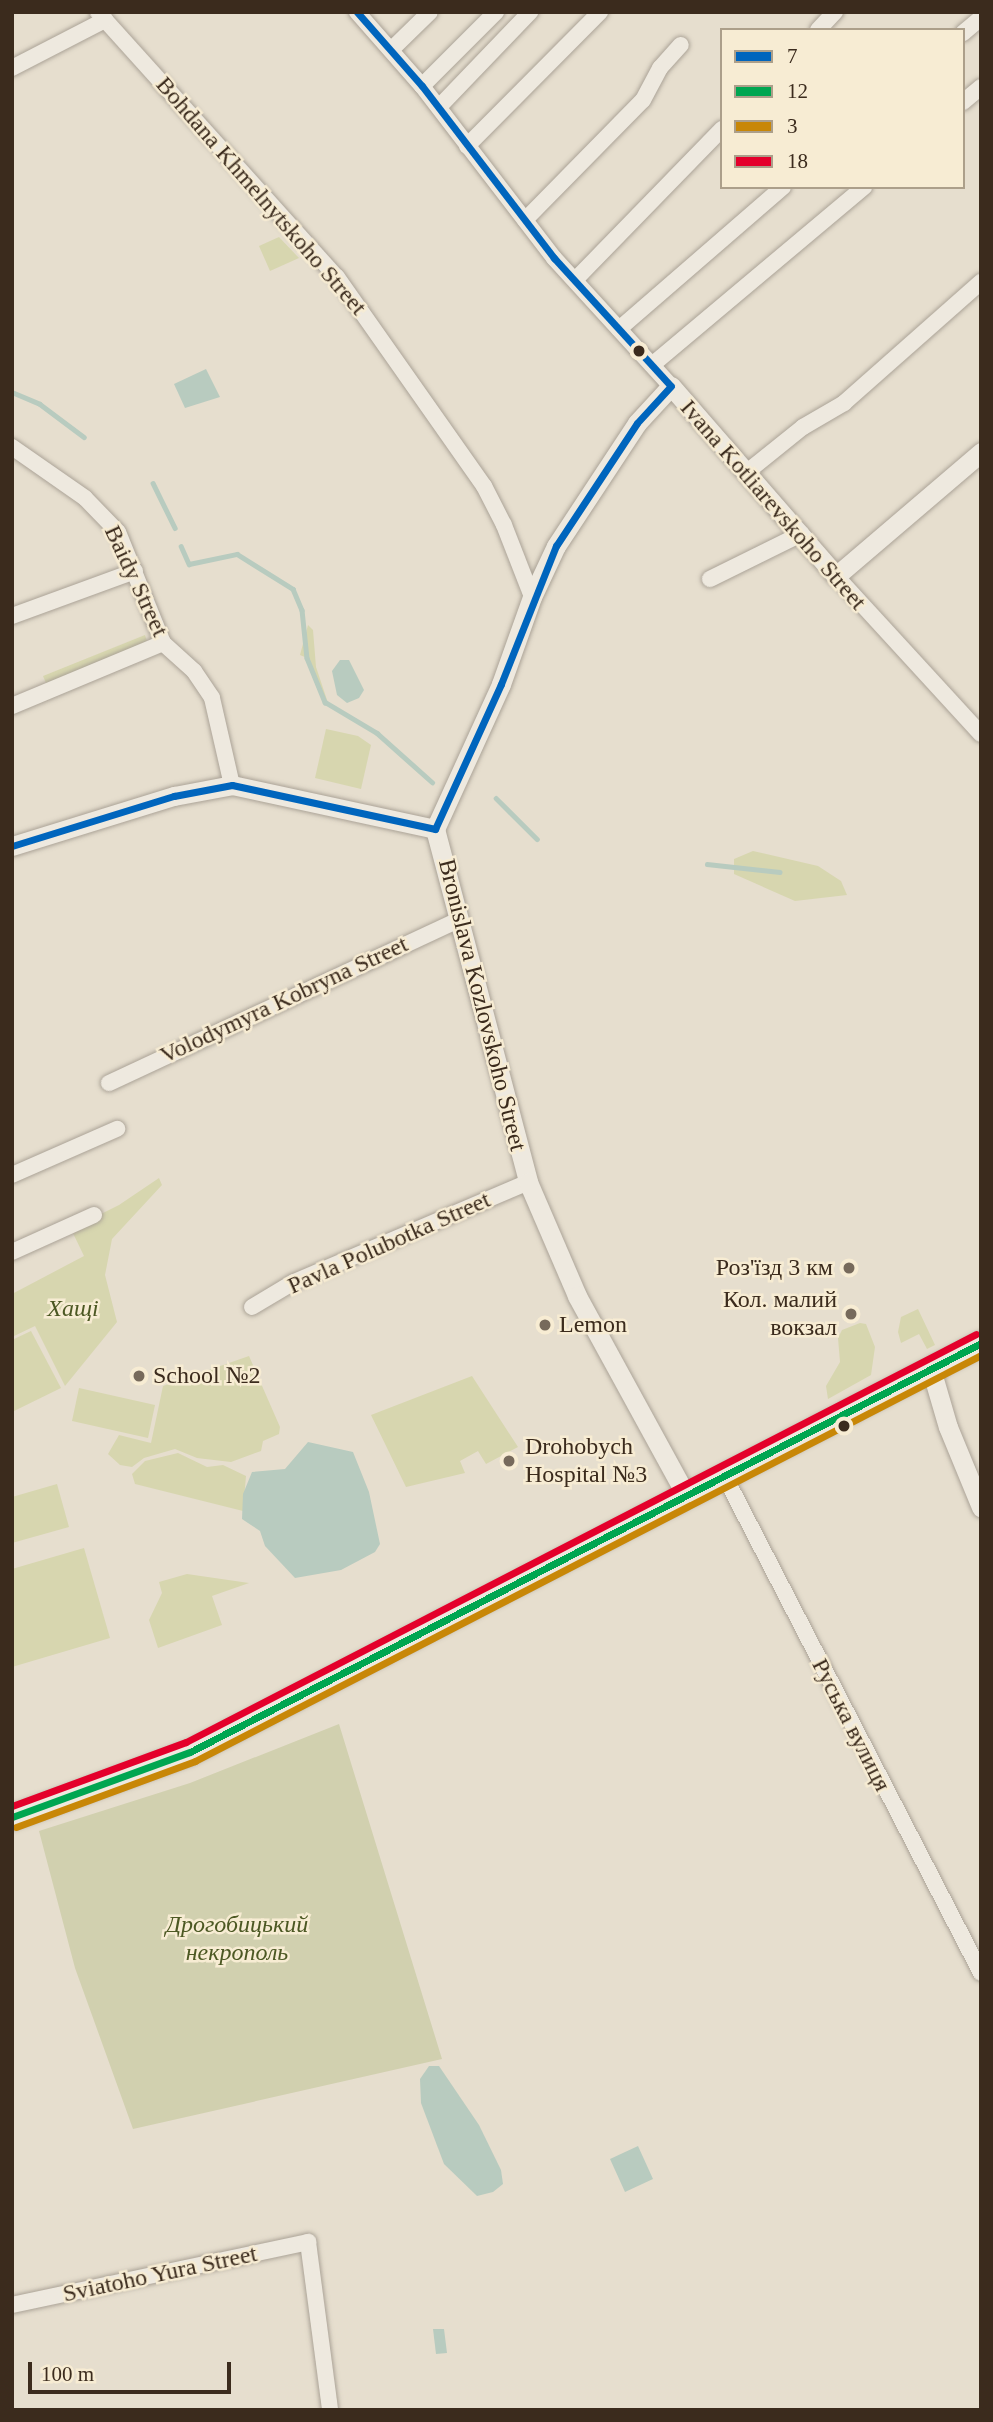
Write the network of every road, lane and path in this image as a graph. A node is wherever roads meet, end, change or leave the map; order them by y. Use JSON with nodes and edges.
{"nodes":[{"id":1,"x":357,"y":12,"type":"edge"},
{"id":2,"x":430,"y":12,"type":"edge"},
{"id":3,"x":496,"y":12,"type":"edge"},
{"id":4,"x":530,"y":12,"type":"edge"},
{"id":5,"x":600,"y":12,"type":"edge"},
{"id":6,"x":835,"y":12,"type":"edge"},
{"id":7,"x":102,"y":16,"type":"edge"},
{"id":8,"x":981,"y":18,"type":"edge"},
{"id":9,"x":820,"y":28,"type":"edge"},
{"id":10,"x":965,"y":31,"type":"edge"},
{"id":11,"x":681,"y":45,"type":"dead end"},
{"id":12,"x":391,"y":50,"type":"junction"},
{"id":13,"x":12,"y":68,"type":"edge"},
{"id":14,"x":422,"y":86,"type":"junction"},
{"id":15,"x":981,"y":87,"type":"edge"},
{"id":16,"x":965,"y":100,"type":"edge"},
{"id":17,"x":439,"y":107,"type":"junction"},
{"id":18,"x":720,"y":131,"type":"edge"},
{"id":19,"x":467,"y":146,"type":"junction"},
{"id":20,"x":781,"y":189,"type":"edge"},
{"id":21,"x":862,"y":189,"type":"edge"},
{"id":22,"x":525,"y":220,"type":"junction"},
{"id":23,"x":575,"y":281,"type":"junction"},
{"id":24,"x":981,"y":282,"type":"edge"},
{"id":25,"x":619,"y":329,"type":"junction"},
{"id":26,"x":652,"y":365,"type":"junction"},
{"id":27,"x":671,"y":386,"type":"junction"},
{"id":28,"x":12,"y":447,"type":"edge"},
{"id":29,"x":981,"y":452,"type":"edge"},
{"id":30,"x":747,"y":472,"type":"junction"},
{"id":31,"x":801,"y":534,"type":"junction"},
{"id":32,"x":135,"y":571,"type":"junction"},
{"id":33,"x":836,"y":576,"type":"junction"},
{"id":34,"x":710,"y":579,"type":"dead end"},
{"id":35,"x":532,"y":597,"type":"junction"},
{"id":36,"x":12,"y":616,"type":"edge"},
{"id":37,"x":163,"y":643,"type":"junction"},
{"id":38,"x":12,"y":706,"type":"edge"},
{"id":39,"x":981,"y":734,"type":"edge"},
{"id":40,"x":232,"y":785,"type":"junction"},
{"id":41,"x":435,"y":829,"type":"junction"},
{"id":42,"x":12,"y":846,"type":"edge"},
{"id":43,"x":460,"y":919,"type":"junction"},
{"id":44,"x":109,"y":1083,"type":"dead end"},
{"id":45,"x":117,"y":1129,"type":"dead end"},
{"id":46,"x":12,"y":1175,"type":"edge"},
{"id":47,"x":528,"y":1182,"type":"junction"},
{"id":48,"x":94,"y":1215,"type":"dead end"},
{"id":49,"x":12,"y":1252,"type":"edge"},
{"id":50,"x":252,"y":1307,"type":"dead end"},
{"id":51,"x":981,"y":1343,"type":"edge"},
{"id":52,"x":931,"y":1369,"type":"junction"},
{"id":53,"x":724,"y":1475,"type":"junction"},
{"id":54,"x":975,"y":1480,"type":"edge"},
{"id":55,"x":685,"y":1495,"type":"junction"},
{"id":56,"x":981,"y":1507,"type":"edge"},
{"id":57,"x":12,"y":1817,"type":"edge"},
{"id":58,"x":981,"y":1973,"type":"edge"},
{"id":59,"x":12,"y":2305,"type":"edge"},
{"id":60,"x":330,"y":2410,"type":"edge"}],
"edges":[{"from":1,"to":12,"type":"street","name":"Ivana Kotliarevskoho Street"},
{"from":2,"to":12,"type":"street"},
{"from":3,"to":14,"type":"street"},
{"from":4,"to":17,"type":"street"},
{"from":5,"to":19,"type":"street"},
{"from":6,"to":9,"type":"street"},
{"from":7,"to":13,"type":"street","name":"Bohdana Khmelnytskoho Street"},
{"from":7,"to":35,"type":"street","name":"Bohdana Khmelnytskoho Street"},
{"from":8,"to":10,"type":"street"},
{"from":11,"to":22,"type":"street"},
{"from":12,"to":14,"type":"street","name":"Ivana Kotliarevskoho Street"},
{"from":14,"to":17,"type":"street","name":"Ivana Kotliarevskoho Street"},
{"from":15,"to":16,"type":"street"},
{"from":17,"to":19,"type":"street","name":"Ivana Kotliarevskoho Street"},
{"from":18,"to":23,"type":"street"},
{"from":19,"to":22,"type":"street","name":"Ivana Kotliarevskoho Street"},
{"from":20,"to":25,"type":"street"},
{"from":21,"to":26,"type":"street"},
{"from":22,"to":23,"type":"street","name":"Ivana Kotliarevskoho Street"},
{"from":23,"to":25,"type":"street","name":"Ivana Kotliarevskoho Street"},
{"from":24,"to":30,"type":"street"},
{"from":25,"to":26,"type":"street","name":"Ivana Kotliarevskoho Street"},
{"from":26,"to":27,"type":"street","name":"Ivana Kotliarevskoho Street"},
{"from":27,"to":30,"type":"street","name":"Ivana Kotliarevskoho Street"},
{"from":27,"to":35,"type":"street"},
{"from":28,"to":32,"type":"street","name":"Baidy Street"},
{"from":29,"to":33,"type":"street"},
{"from":30,"to":31,"type":"street","name":"Ivana Kotliarevskoho Street"},
{"from":31,"to":33,"type":"street","name":"Ivana Kotliarevskoho Street"},
{"from":31,"to":34,"type":"street"},
{"from":32,"to":36,"type":"street"},
{"from":32,"to":37,"type":"street","name":"Baidy Street"},
{"from":33,"to":39,"type":"street","name":"Ivana Kotliarevskoho Street"},
{"from":35,"to":41,"type":"street"},
{"from":37,"to":38,"type":"street"},
{"from":37,"to":40,"type":"street","name":"Baidy Street"},
{"from":40,"to":41,"type":"street","name":"Bronislava Kozlovskoho Street"},
{"from":40,"to":42,"type":"street","name":"Bronislava Kozlovskoho Street"},
{"from":41,"to":43,"type":"street","name":"Bronislava Kozlovskoho Street"},
{"from":43,"to":44,"type":"street","name":"Volodymyra Kobryna Street"},
{"from":43,"to":47,"type":"street","name":"Bronislava Kozlovskoho Street"},
{"from":45,"to":46,"type":"street"},
{"from":47,"to":50,"type":"street","name":"Pavla Polubotka Street"},
{"from":47,"to":55,"type":"street","name":"Bronislava Kozlovskoho Street"},
{"from":48,"to":49,"type":"street"},
{"from":51,"to":52,"type":"main road"},
{"from":52,"to":53,"type":"main road"},
{"from":52,"to":54,"type":"street"},
{"from":53,"to":55,"type":"main road"},
{"from":53,"to":58,"type":"street","name":"Руська вулиця"},
{"from":54,"to":56,"type":"street"},
{"from":55,"to":57,"type":"main road"},
{"from":59,"to":60,"type":"street","name":"Sviatoho Yura Street"}]}
